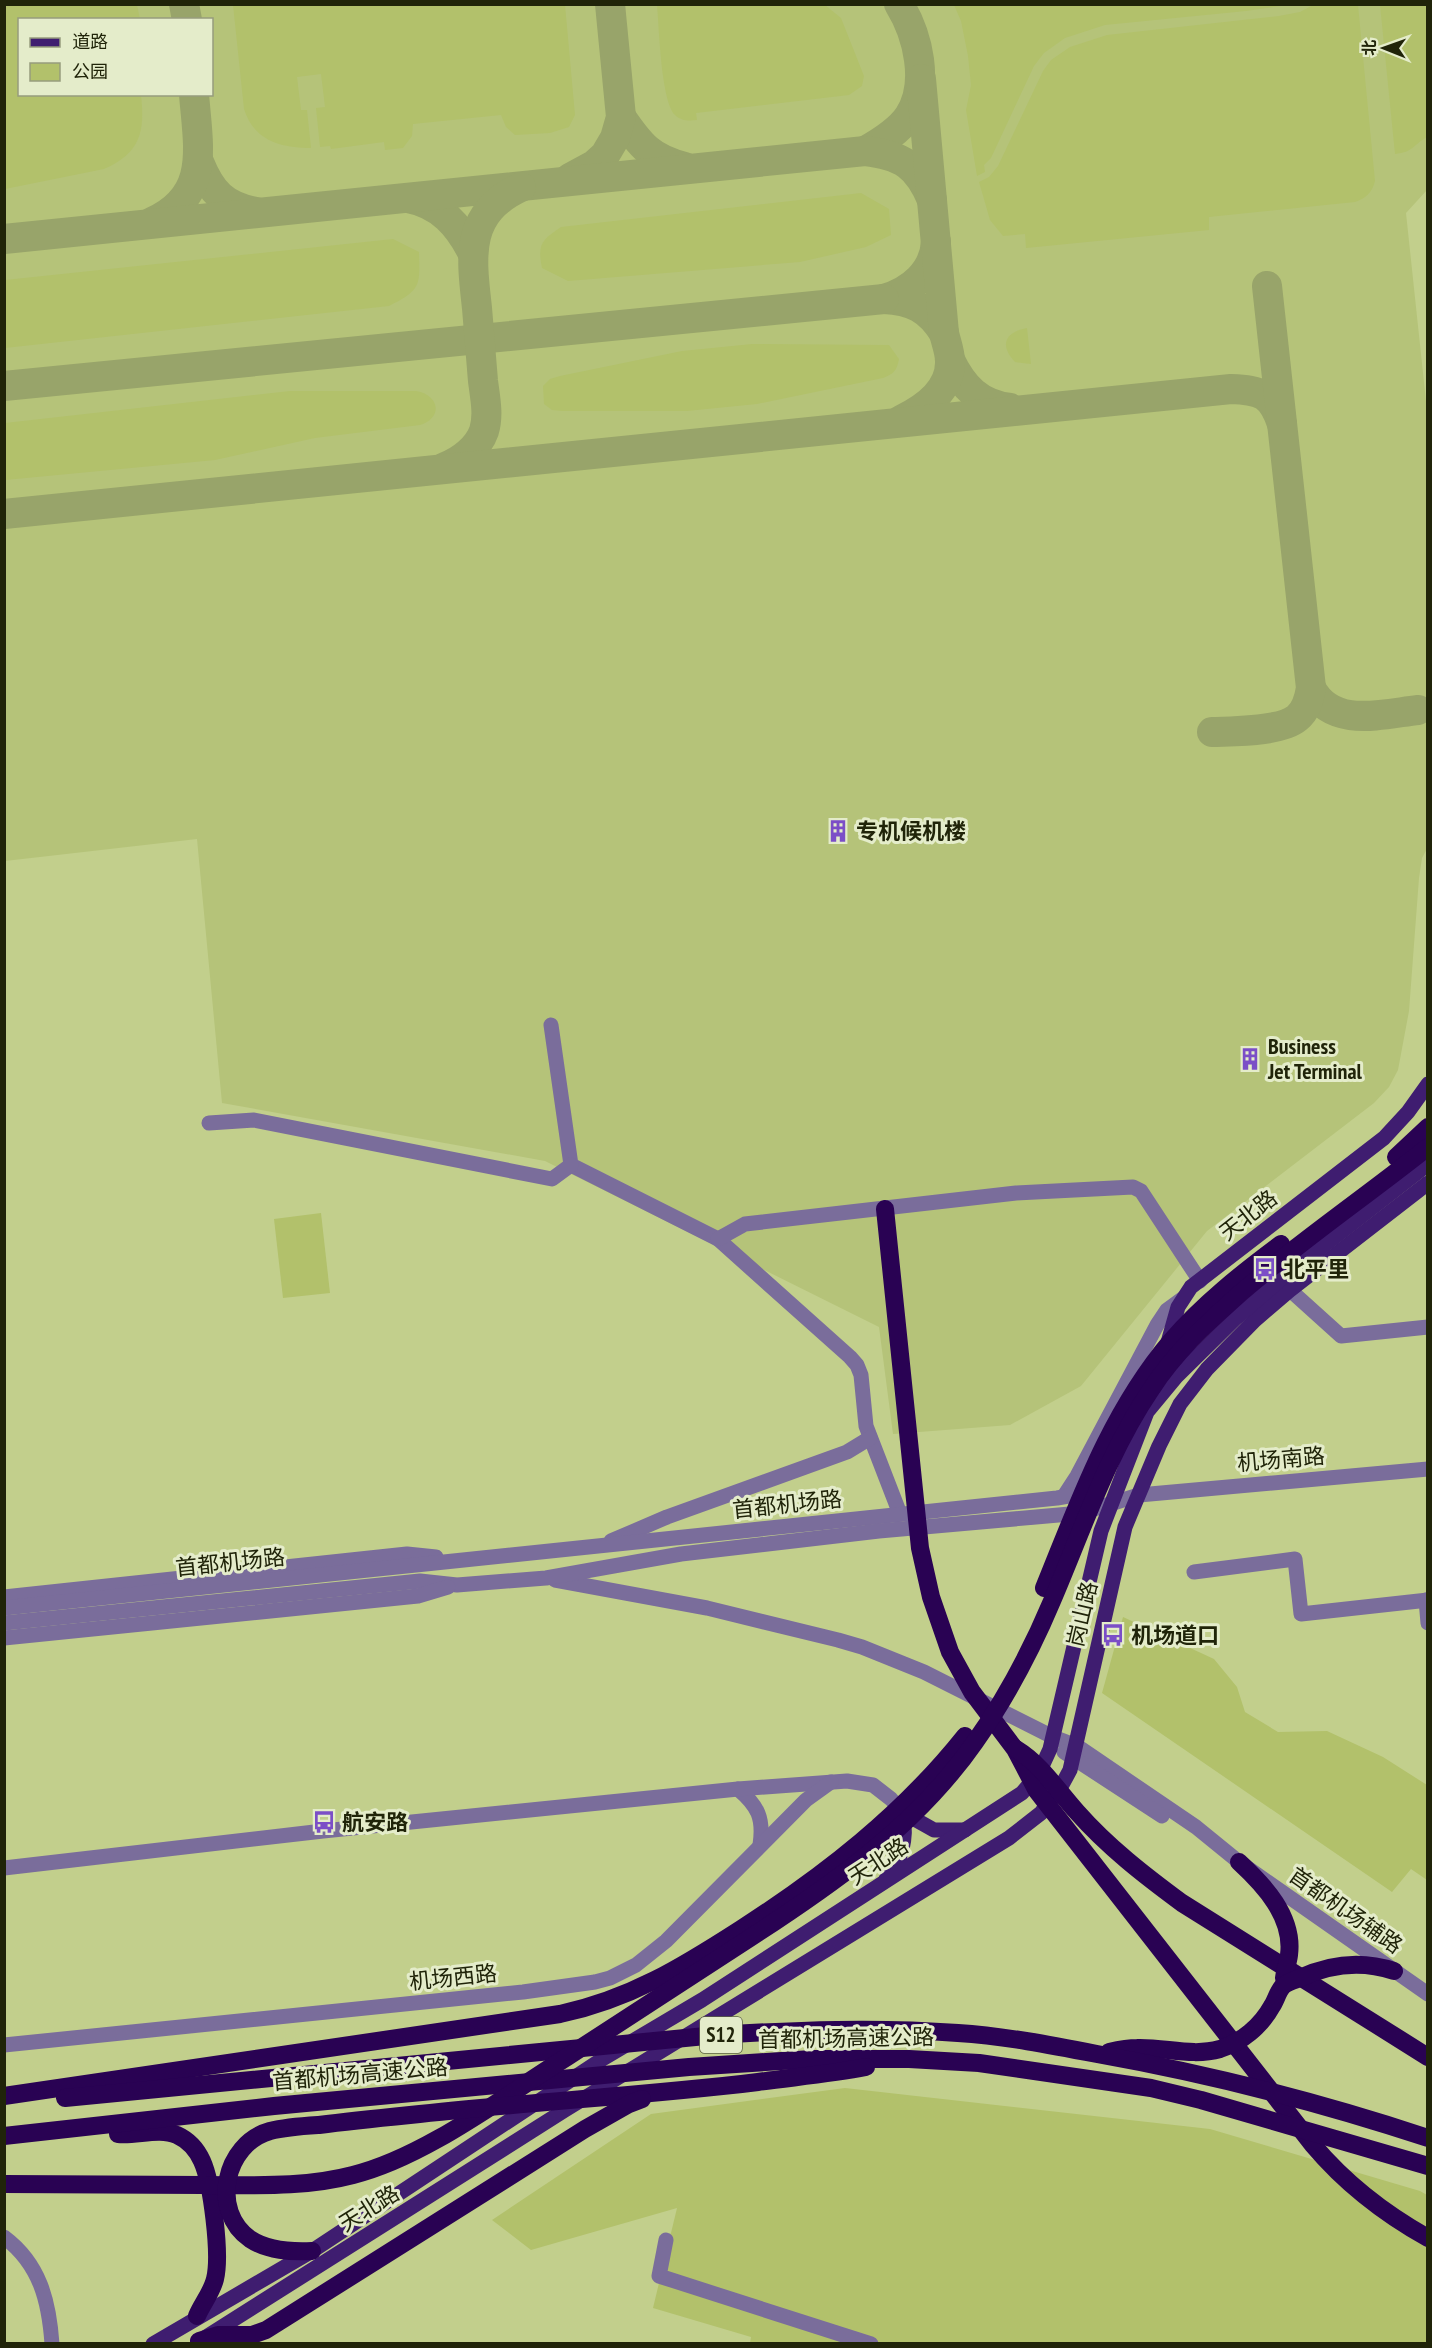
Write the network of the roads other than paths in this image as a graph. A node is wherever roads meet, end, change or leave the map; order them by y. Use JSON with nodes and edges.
{"nodes":[{"id":1,"x":551,"y":1025,"type":"dead end"},
{"id":2,"x":1428,"y":1084,"type":"edge"},
{"id":3,"x":209,"y":1123,"type":"dead end"},
{"id":4,"x":1428,"y":1126,"type":"edge"},
{"id":5,"x":1428,"y":1147,"type":"edge"},
{"id":6,"x":1428,"y":1164,"type":"edge"},
{"id":7,"x":571,"y":1165,"type":"junction"},
{"id":8,"x":1428,"y":1183,"type":"edge"},
{"id":9,"x":885,"y":1209,"type":"junction"},
{"id":10,"x":718,"y":1239,"type":"junction"},
{"id":11,"x":1200,"y":1281,"type":"junction"},
{"id":12,"x":1290,"y":1290,"type":"junction"},
{"id":13,"x":1182,"y":1299,"type":"junction"},
{"id":14,"x":1428,"y":1327,"type":"edge"},
{"id":15,"x":1147,"y":1412,"type":"junction"},
{"id":16,"x":870,"y":1438,"type":"junction"},
{"id":17,"x":1428,"y":1468,"type":"edge"},
{"id":18,"x":1117,"y":1488,"type":"junction"},
{"id":19,"x":1139,"y":1495,"type":"junction"},
{"id":20,"x":1064,"y":1496,"type":"junction"},
{"id":21,"x":1111,"y":1504,"type":"junction"},
{"id":22,"x":900,"y":1514,"type":"junction"},
{"id":23,"x":595,"y":1547,"type":"junction"},
{"id":24,"x":543,"y":1552,"type":"junction"},
{"id":25,"x":460,"y":1560,"type":"junction"},
{"id":26,"x":1194,"y":1572,"type":"dead end"},
{"id":27,"x":546,"y":1578,"type":"junction"},
{"id":28,"x":457,"y":1585,"type":"junction"},
{"id":29,"x":4,"y":1597,"type":"edge"},
{"id":30,"x":1427,"y":1600,"type":"edge"},
{"id":31,"x":4,"y":1608,"type":"edge"},
{"id":32,"x":4,"y":1623,"type":"edge"},
{"id":33,"x":1428,"y":1623,"type":"edge"},
{"id":34,"x":4,"y":1638,"type":"edge"},
{"id":35,"x":1053,"y":1737,"type":"junction"},
{"id":36,"x":1015,"y":1749,"type":"junction"},
{"id":37,"x":1076,"y":1753,"type":"junction"},
{"id":38,"x":831,"y":1782,"type":"junction"},
{"id":39,"x":738,"y":1789,"type":"junction"},
{"id":40,"x":902,"y":1812,"type":"junction"},
{"id":41,"x":968,"y":1829,"type":"junction"},
{"id":42,"x":760,"y":1845,"type":"junction"},
{"id":43,"x":1239,"y":1862,"type":"junction"},
{"id":44,"x":4,"y":1868,"type":"edge"},
{"id":45,"x":876,"y":1888,"type":"junction"},
{"id":46,"x":1394,"y":1971,"type":"junction"},
{"id":47,"x":1284,"y":1985,"type":"junction"},
{"id":48,"x":1428,"y":1994,"type":"edge"},
{"id":49,"x":4,"y":2045,"type":"edge"},
{"id":50,"x":1092,"y":2053,"type":"junction"},
{"id":51,"x":1428,"y":2057,"type":"edge"},
{"id":52,"x":909,"y":2059,"type":"junction"},
{"id":53,"x":676,"y":2092,"type":"junction"},
{"id":54,"x":4,"y":2096,"type":"edge"},
{"id":55,"x":4,"y":2106,"type":"edge"},
{"id":56,"x":71,"y":2129,"type":"junction"},
{"id":57,"x":4,"y":2136,"type":"edge"},
{"id":58,"x":1428,"y":2138,"type":"edge"},
{"id":59,"x":1428,"y":2166,"type":"edge"},
{"id":60,"x":4,"y":2184,"type":"edge"},
{"id":61,"x":4,"y":2237,"type":"edge"},
{"id":62,"x":1428,"y":2238,"type":"edge"},
{"id":63,"x":666,"y":2240,"type":"dead end"},
{"id":64,"x":312,"y":2251,"type":"junction"},
{"id":65,"x":197,"y":2316,"type":"junction"},
{"id":66,"x":197,"y":2342,"type":"edge"},
{"id":67,"x":52,"y":2343,"type":"edge"},
{"id":68,"x":153,"y":2343,"type":"edge"},
{"id":69,"x":871,"y":2343,"type":"edge"}],
"edges":[{"from":1,"to":7,"type":"street"},
{"from":2,"to":11,"type":"main road","name":"天北路"},
{"from":3,"to":7,"type":"street"},
{"from":4,"to":54,"type":"highway"},
{"from":5,"to":60,"type":"highway"},
{"from":6,"to":15,"type":"main road","name":"天北路"},
{"from":7,"to":10,"type":"street"},
{"from":8,"to":12,"type":"main road"},
{"from":9,"to":10,"type":"street"},
{"from":9,"to":11,"type":"street"},
{"from":9,"to":36,"type":"highway"},
{"from":10,"to":16,"type":"street"},
{"from":11,"to":13,"type":"main road","name":"天北路"},
{"from":12,"to":14,"type":"street"},
{"from":12,"to":19,"type":"main road"},
{"from":13,"to":15,"type":"main road","name":"天北路"},
{"from":13,"to":20,"type":"street"},
{"from":15,"to":18,"type":"main road","name":"天北路"},
{"from":16,"to":22,"type":"street"},
{"from":16,"to":23,"type":"street"},
{"from":17,"to":19,"type":"street","name":"机场南路"},
{"from":18,"to":19,"type":"street"},
{"from":18,"to":20,"type":"street","name":"首都机场路"},
{"from":18,"to":21,"type":"main road","name":"岗山路"},
{"from":19,"to":21,"type":"street","name":"首都机场路"},
{"from":19,"to":37,"type":"main road","name":"岗山路"},
{"from":20,"to":22,"type":"street","name":"首都机场路"},
{"from":21,"to":27,"type":"street","name":"首都机场路"},
{"from":21,"to":35,"type":"main road","name":"岗山路"},
{"from":22,"to":23,"type":"street","name":"首都机场路"},
{"from":23,"to":24,"type":"street","name":"首都机场路"},
{"from":24,"to":25,"type":"street","name":"首都机场路"},
{"from":24,"to":27,"type":"street"},
{"from":25,"to":29,"type":"street","name":"首都机场路"},
{"from":25,"to":31,"type":"street","name":"首都机场路"},
{"from":26,"to":30,"type":"street"},
{"from":27,"to":28,"type":"street","name":"首都机场路"},
{"from":27,"to":35,"type":"street","name":"首都机场路"},
{"from":28,"to":32,"type":"street","name":"首都机场路"},
{"from":28,"to":34,"type":"street","name":"首都机场路"},
{"from":30,"to":33,"type":"street"},
{"from":35,"to":37,"type":"street","name":"首都机场路"},
{"from":35,"to":41,"type":"main road","name":"天北路"},
{"from":36,"to":51,"type":"highway"},
{"from":36,"to":62,"type":"highway"},
{"from":37,"to":43,"type":"street","name":"首都机场辅路"},
{"from":37,"to":66,"type":"main road","name":"天北路"},
{"from":38,"to":39,"type":"street"},
{"from":38,"to":40,"type":"street"},
{"from":38,"to":42,"type":"street","name":"机场西路"},
{"from":39,"to":42,"type":"street"},
{"from":39,"to":44,"type":"street"},
{"from":40,"to":41,"type":"main road"},
{"from":40,"to":45,"type":"main road"},
{"from":41,"to":45,"type":"main road","name":"天北路"},
{"from":42,"to":49,"type":"street","name":"机场西路"},
{"from":43,"to":46,"type":"street","name":"首都机场辅路"},
{"from":43,"to":47,"type":"highway"},
{"from":45,"to":64,"type":"main road","name":"天北路"},
{"from":46,"to":47,"type":"highway"},
{"from":46,"to":48,"type":"street","name":"首都机场辅路"},
{"from":47,"to":50,"type":"highway"},
{"from":50,"to":55,"type":"highway","name":"首都机场高速公路","number":"S12"},
{"from":50,"to":58,"type":"highway","name":"首都机场高速公路","number":"S12"},
{"from":52,"to":53,"type":"highway"},
{"from":52,"to":56,"type":"highway","name":"首都机场高速公路","number":"S12"},
{"from":52,"to":59,"type":"highway","name":"首都机场高速公路","number":"S12"},
{"from":53,"to":64,"type":"highway"},
{"from":53,"to":66,"type":"highway"},
{"from":56,"to":57,"type":"highway","name":"首都机场高速公路","number":"S12"},
{"from":56,"to":65,"type":"highway"},
{"from":61,"to":67,"type":"street"},
{"from":63,"to":69,"type":"street"},
{"from":64,"to":65,"type":"main road","name":"天北路"},
{"from":65,"to":68,"type":"main road","name":"天北路"}]}
